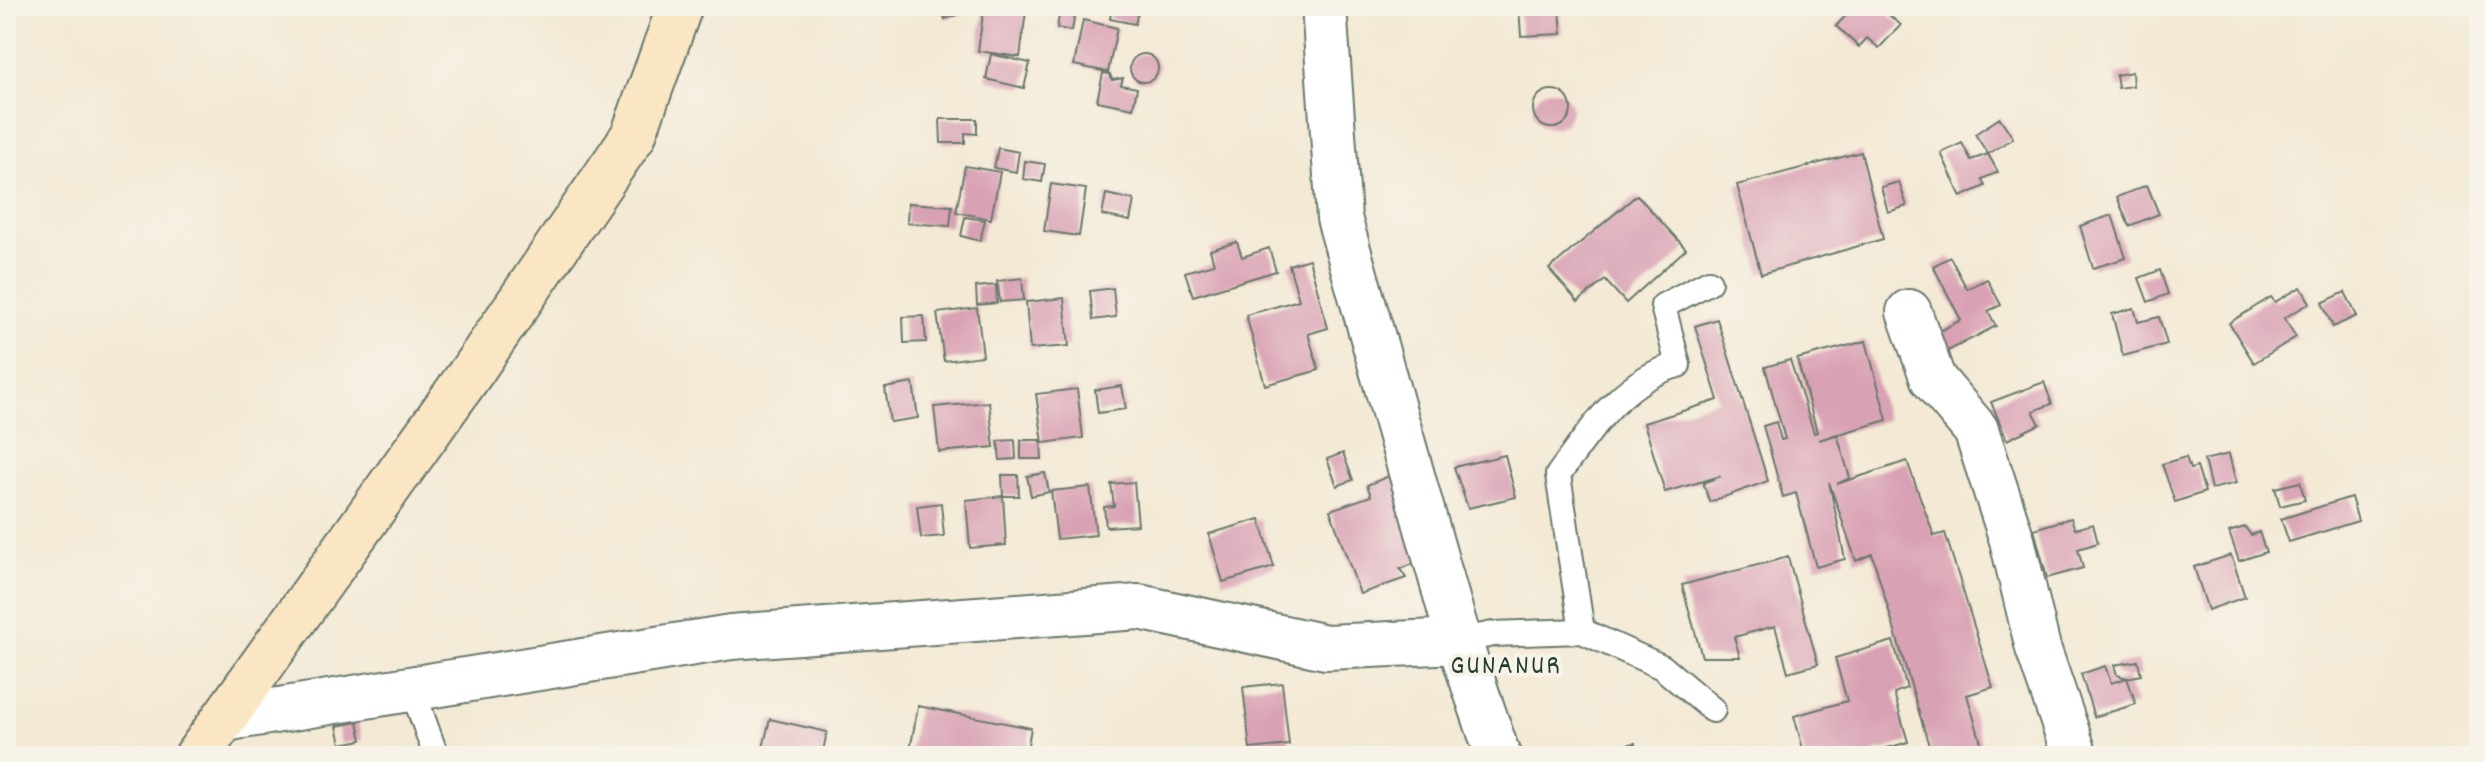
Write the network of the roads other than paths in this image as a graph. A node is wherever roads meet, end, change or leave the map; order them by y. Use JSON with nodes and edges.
{"nodes":[{"id":1,"x":680,"y":6,"type":"edge"},
{"id":2,"x":1324,"y":6,"type":"edge"},
{"id":3,"x":1709,"y":282,"type":"dead end"},
{"id":4,"x":1909,"y":312,"type":"dead end"},
{"id":5,"x":1582,"y":631,"type":"junction"},
{"id":6,"x":1459,"y":641,"type":"junction"},
{"id":7,"x":412,"y":688,"type":"junction"},
{"id":8,"x":1713,"y":710,"type":"dead end"},
{"id":9,"x":224,"y":719,"type":"junction"},
{"id":10,"x":197,"y":756,"type":"edge"},
{"id":11,"x":436,"y":756,"type":"edge"},
{"id":12,"x":1498,"y":756,"type":"edge"},
{"id":13,"x":2075,"y":756,"type":"edge"}],
"edges":[{"from":1,"to":9,"type":"street"},
{"from":2,"to":6,"type":"street"},
{"from":3,"to":5,"type":"lane"},
{"from":4,"to":13,"type":"street"},
{"from":5,"to":6,"type":"lane"},
{"from":5,"to":8,"type":"lane"},
{"from":6,"to":7,"type":"street"},
{"from":6,"to":12,"type":"street"},
{"from":7,"to":9,"type":"street"},
{"from":7,"to":11,"type":"lane"},
{"from":9,"to":10,"type":"street"}]}
